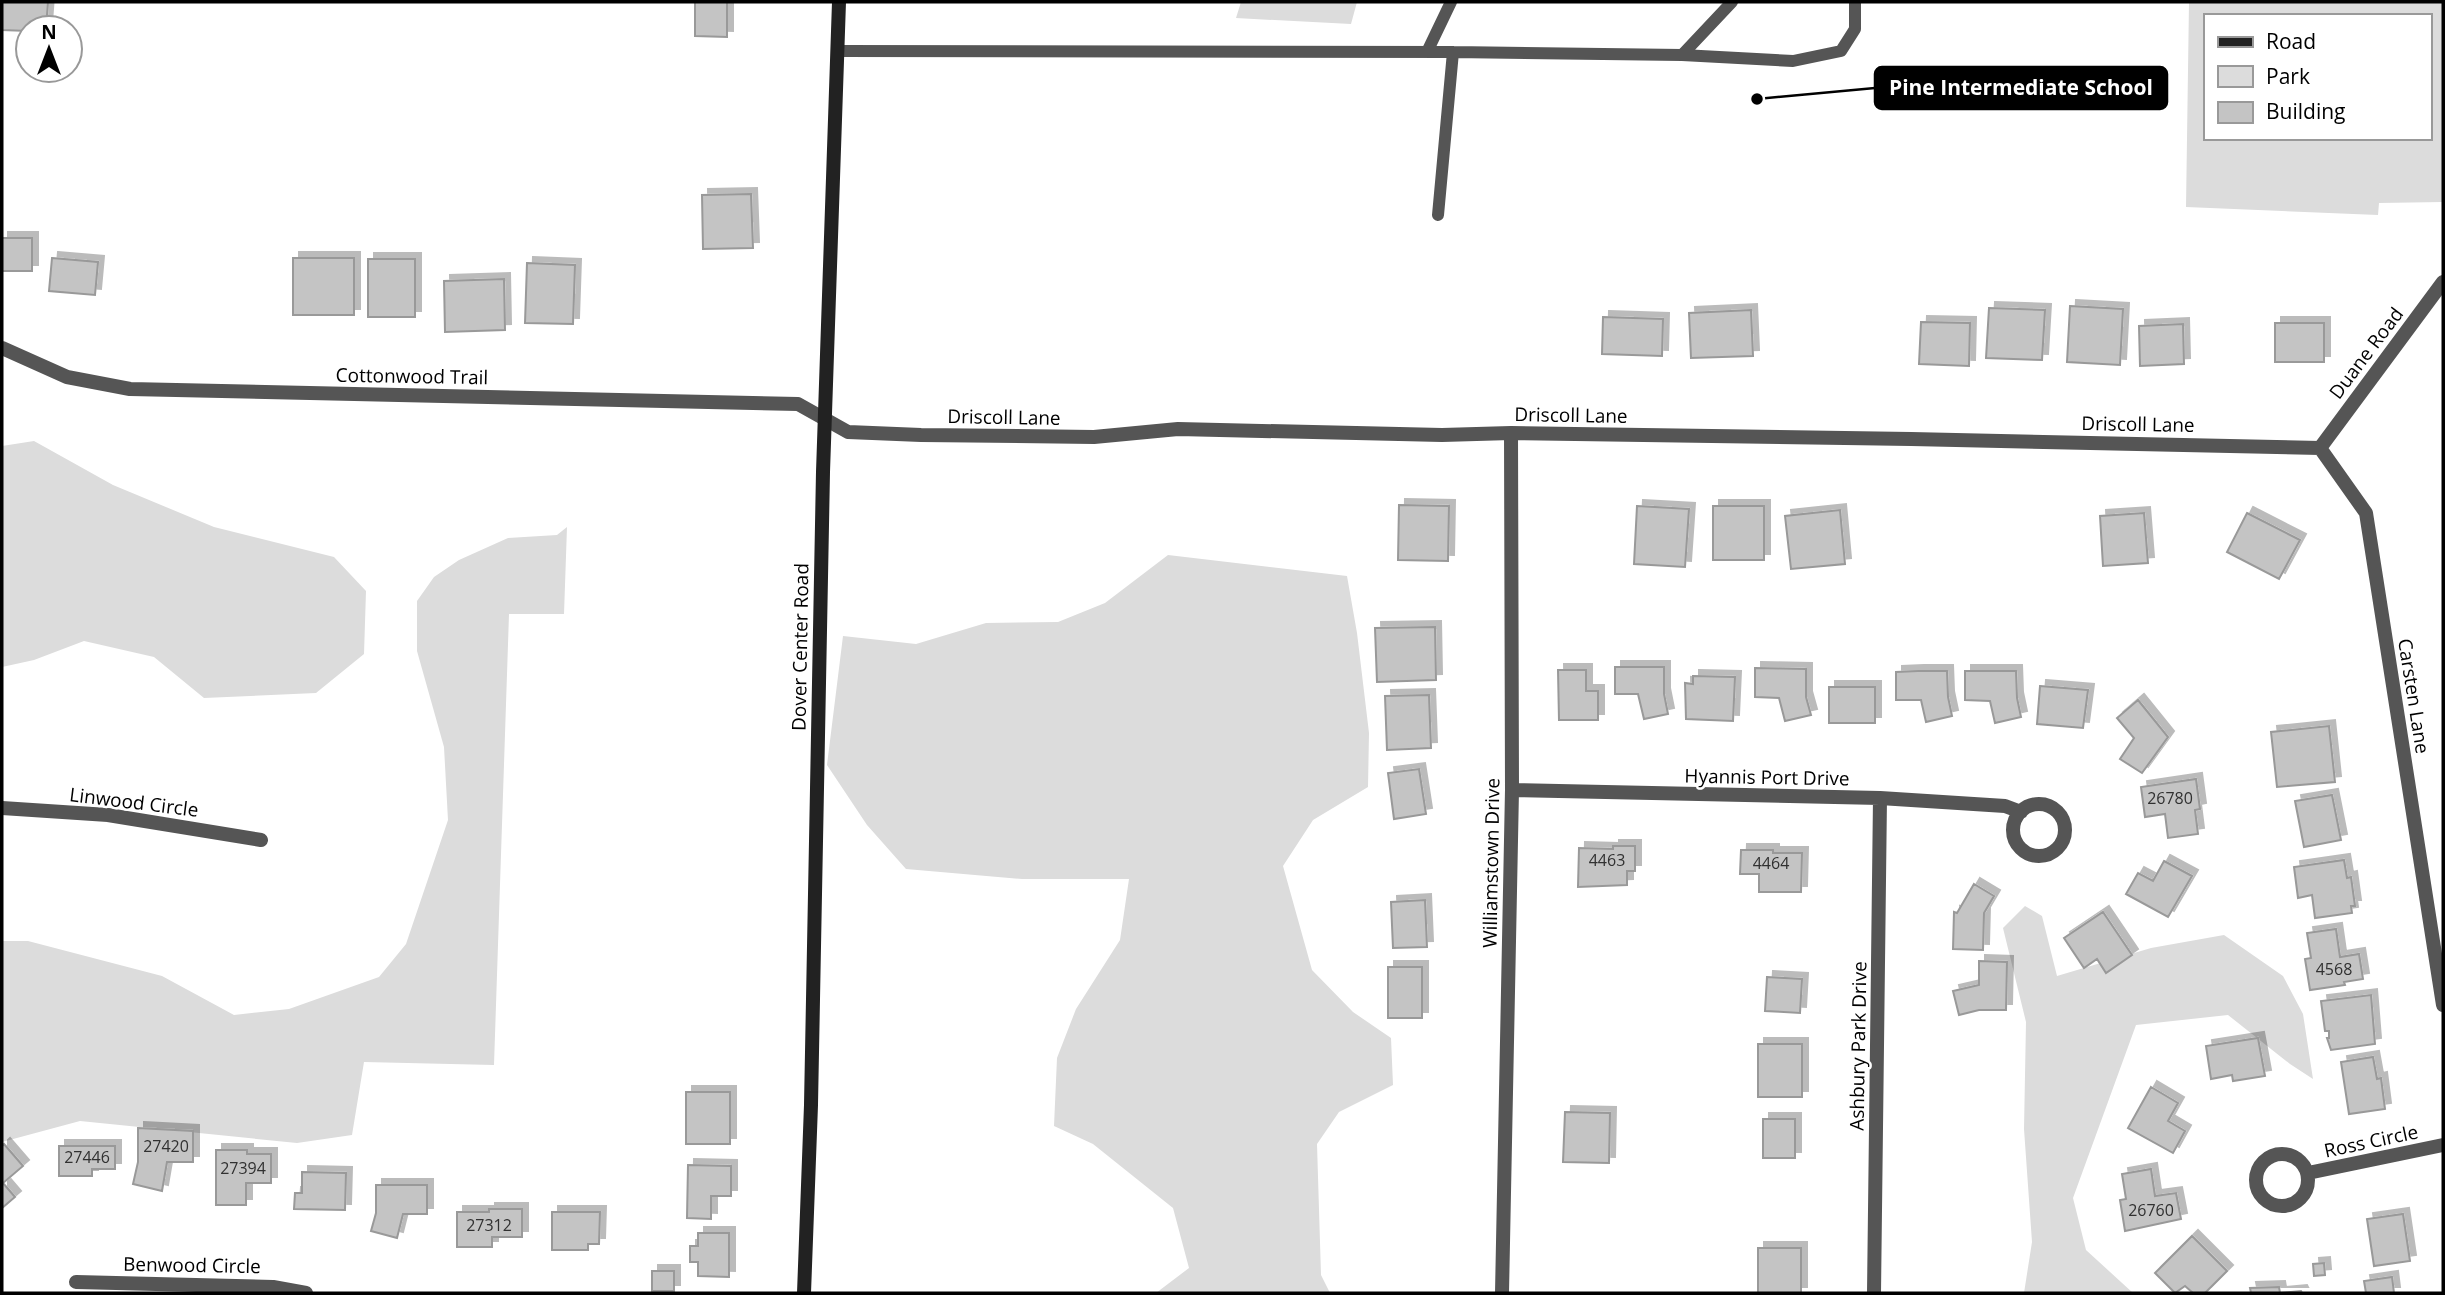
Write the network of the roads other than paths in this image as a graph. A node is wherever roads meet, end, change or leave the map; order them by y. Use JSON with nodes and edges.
{"nodes":[{"id":1,"x":839,"y":2,"type":"edge"},
{"id":2,"x":1451,"y":2,"type":"edge"},
{"id":3,"x":1732,"y":2,"type":"edge"},
{"id":4,"x":1855,"y":2,"type":"edge"},
{"id":5,"x":838,"y":51,"type":"junction"},
{"id":6,"x":1427,"y":52,"type":"junction"},
{"id":7,"x":1452,"y":52,"type":"junction"},
{"id":8,"x":1682,"y":55,"type":"junction"},
{"id":9,"x":1438,"y":215,"type":"dead end"},
{"id":10,"x":2443,"y":282,"type":"edge"},
{"id":11,"x":2,"y":348,"type":"edge"},
{"id":12,"x":825,"y":418,"type":"junction"},
{"id":13,"x":1511,"y":433,"type":"junction"},
{"id":14,"x":2320,"y":448,"type":"junction"},
{"id":15,"x":1512,"y":790,"type":"junction"},
{"id":16,"x":1881,"y":799,"type":"junction"},
{"id":17,"x":2,"y":808,"type":"edge"},
{"id":18,"x":2021,"y":811,"type":"dead end"},
{"id":19,"x":261,"y":840,"type":"dead end"},
{"id":20,"x":2443,"y":1005,"type":"edge"},
{"id":21,"x":2443,"y":1145,"type":"edge"},
{"id":22,"x":2308,"y":1173,"type":"dead end"},
{"id":23,"x":76,"y":1282,"type":"dead end"},
{"id":24,"x":306,"y":1293,"type":"edge"},
{"id":25,"x":804,"y":1293,"type":"edge"},
{"id":26,"x":1502,"y":1293,"type":"edge"},
{"id":27,"x":1874,"y":1293,"type":"edge"}],
"edges":[{"from":1,"to":5,"type":"street","name":"Dover Center Road"},
{"from":2,"to":6,"type":"lane"},
{"from":3,"to":8,"type":"lane"},
{"from":4,"to":8,"type":"lane"},
{"from":5,"to":6,"type":"lane"},
{"from":5,"to":12,"type":"street","name":"Dover Center Road"},
{"from":6,"to":7,"type":"lane"},
{"from":7,"to":8,"type":"lane"},
{"from":7,"to":9,"type":"lane"},
{"from":10,"to":14,"type":"street","name":"Duane Road"},
{"from":11,"to":12,"type":"street","name":"Cottonwood Trail"},
{"from":12,"to":13,"type":"street","name":"Driscoll Lane"},
{"from":12,"to":25,"type":"street","name":"Dover Center Road"},
{"from":13,"to":14,"type":"street","name":"Driscoll Lane"},
{"from":13,"to":15,"type":"street","name":"Williamstown Drive"},
{"from":14,"to":20,"type":"street","name":"Carsten Lane"},
{"from":15,"to":16,"type":"street","name":"Hyannis Port Drive"},
{"from":15,"to":26,"type":"street","name":"Williamstown Drive"},
{"from":16,"to":18,"type":"street","name":"Hyannis Port Drive"},
{"from":16,"to":27,"type":"street","name":"Ashbury Park Drive"},
{"from":17,"to":19,"type":"street","name":"Linwood Circle"},
{"from":21,"to":22,"type":"street","name":"Ross Circle"},
{"from":23,"to":24,"type":"street","name":"Benwood Circle"}]}
